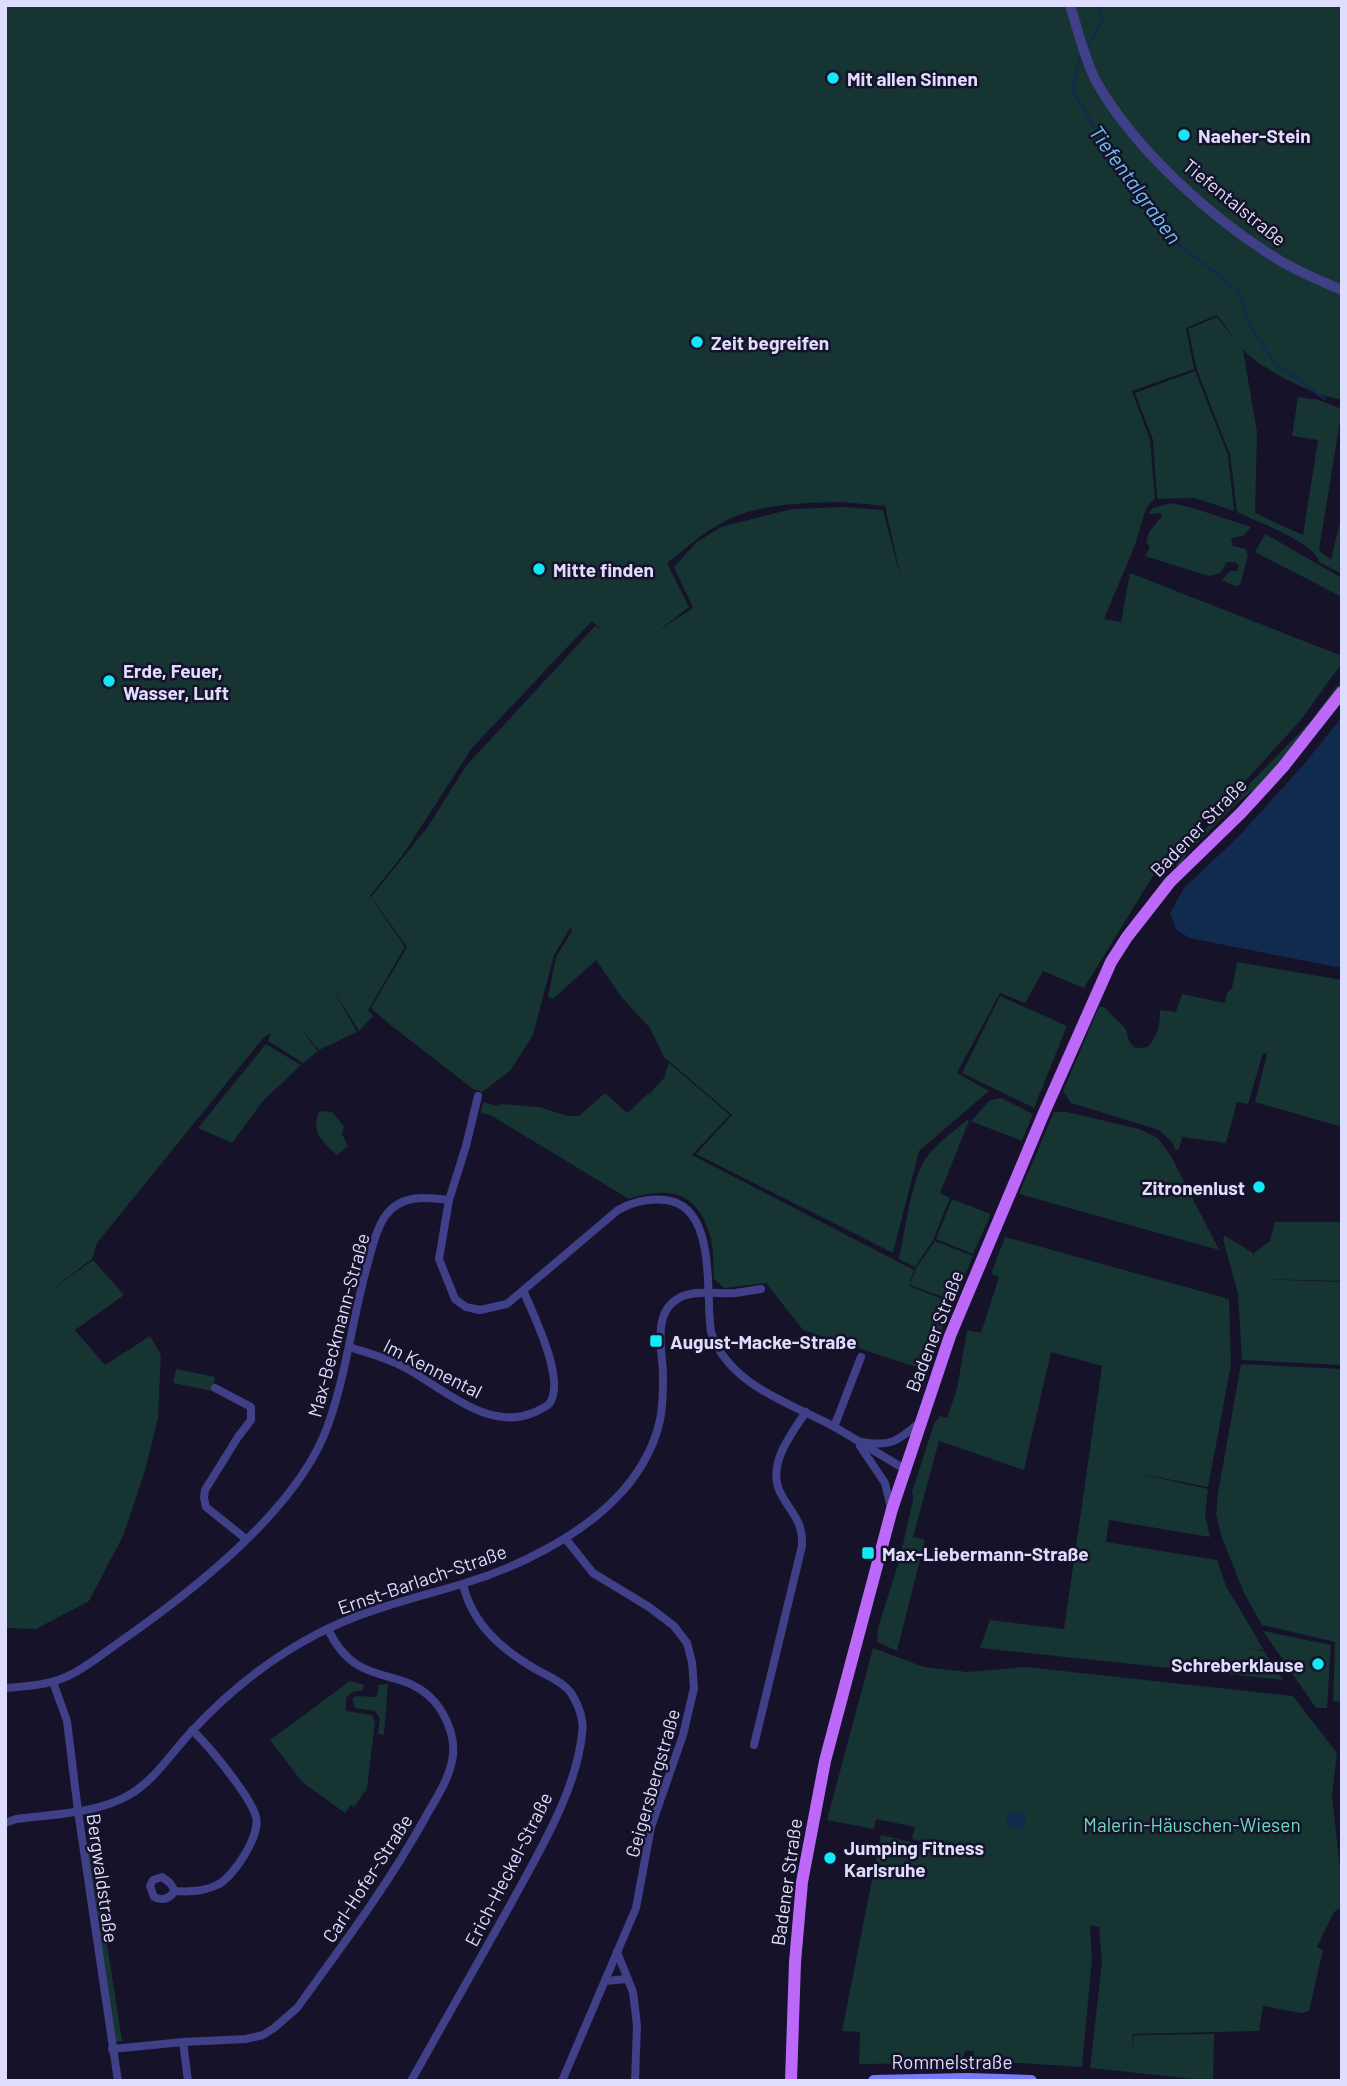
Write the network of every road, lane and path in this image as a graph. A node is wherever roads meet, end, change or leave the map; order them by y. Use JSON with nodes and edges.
{"nodes":[{"id":1,"x":1070,"y":5,"type":"edge"},
{"id":2,"x":1342,"y":290,"type":"edge"},
{"id":3,"x":1342,"y":692,"type":"edge"},
{"id":4,"x":478,"y":1096,"type":"dead end"},
{"id":5,"x":449,"y":1200,"type":"junction"},
{"id":6,"x":761,"y":1289,"type":"dead end"},
{"id":7,"x":524,"y":1292,"type":"junction"},
{"id":8,"x":707,"y":1294,"type":"junction"},
{"id":9,"x":349,"y":1348,"type":"junction"},
{"id":10,"x":861,"y":1357,"type":"dead end"},
{"id":11,"x":215,"y":1388,"type":"dead end"},
{"id":12,"x":806,"y":1412,"type":"junction"},
{"id":13,"x":920,"y":1422,"type":"junction"},
{"id":14,"x":834,"y":1427,"type":"junction"},
{"id":15,"x":856,"y":1440,"type":"junction"},
{"id":16,"x":905,"y":1469,"type":"junction"},
{"id":17,"x":892,"y":1509,"type":"junction"},
{"id":18,"x":565,"y":1538,"type":"junction"},
{"id":19,"x":246,"y":1539,"type":"junction"},
{"id":20,"x":463,"y":1584,"type":"junction"},
{"id":21,"x":328,"y":1629,"type":"junction"},
{"id":22,"x":53,"y":1682,"type":"junction"},
{"id":23,"x":5,"y":1688,"type":"edge"},
{"id":24,"x":192,"y":1730,"type":"junction"},
{"id":25,"x":754,"y":1745,"type":"dead end"},
{"id":26,"x":78,"y":1811,"type":"junction"},
{"id":27,"x":5,"y":1822,"type":"edge"},
{"id":28,"x":175,"y":1891,"type":"dead end"},
{"id":29,"x":617,"y":1952,"type":"junction"},
{"id":30,"x":627,"y":1979,"type":"junction"},
{"id":31,"x":605,"y":1981,"type":"junction"},
{"id":32,"x":183,"y":2042,"type":"junction"},
{"id":33,"x":112,"y":2049,"type":"junction"},
{"id":34,"x":118,"y":2081,"type":"edge"},
{"id":35,"x":188,"y":2081,"type":"edge"},
{"id":36,"x":411,"y":2081,"type":"edge"},
{"id":37,"x":562,"y":2081,"type":"edge"},
{"id":38,"x":635,"y":2081,"type":"edge"},
{"id":39,"x":791,"y":2081,"type":"edge"},
{"id":40,"x":874,"y":2081,"type":"edge"},
{"id":41,"x":1031,"y":2081,"type":"edge"}],
"edges":[{"from":1,"to":2,"type":"street","name":"Tiefentalstraße"},
{"from":3,"to":13,"type":"main road","name":"Badener Straße"},
{"from":4,"to":5,"type":"street"},
{"from":5,"to":7,"type":"street"},
{"from":5,"to":9,"type":"street","name":"Max-Beckmann-Straße"},
{"from":6,"to":8,"type":"street"},
{"from":7,"to":8,"type":"street"},
{"from":7,"to":9,"type":"street","name":"Im Kennental"},
{"from":8,"to":12,"type":"street"},
{"from":8,"to":18,"type":"street","name":"Ernst-Barlach-Straße"},
{"from":9,"to":19,"type":"street","name":"Max-Beckmann-Straße"},
{"from":10,"to":14,"type":"street"},
{"from":11,"to":19,"type":"street"},
{"from":12,"to":14,"type":"street"},
{"from":12,"to":25,"type":"street"},
{"from":13,"to":15,"type":"street"},
{"from":13,"to":16,"type":"main road","name":"Badener Straße"},
{"from":14,"to":15,"type":"street"},
{"from":15,"to":16,"type":"street"},
{"from":15,"to":17,"type":"street"},
{"from":16,"to":17,"type":"main road","name":"Badener Straße"},
{"from":17,"to":39,"type":"main road","name":"Badener Straße"},
{"from":18,"to":20,"type":"street","name":"Ernst-Barlach-Straße"},
{"from":18,"to":29,"type":"street","name":"Geigersbergstraße"},
{"from":19,"to":22,"type":"street","name":"Max-Beckmann-Straße"},
{"from":20,"to":21,"type":"street","name":"Ernst-Barlach-Straße"},
{"from":20,"to":36,"type":"street","name":"Erich-Heckel-Straße"},
{"from":21,"to":24,"type":"street","name":"Ernst-Barlach-Straße"},
{"from":21,"to":32,"type":"street","name":"Carl-Hofer-Straße"},
{"from":22,"to":23,"type":"street"},
{"from":22,"to":26,"type":"street","name":"Bergwaldstraße"},
{"from":24,"to":26,"type":"street","name":"Ernst-Barlach-Straße"},
{"from":24,"to":28,"type":"street"},
{"from":26,"to":27,"type":"street","name":"Ernst-Barlach-Straße"},
{"from":26,"to":33,"type":"street","name":"Bergwaldstraße"},
{"from":29,"to":30,"type":"street"},
{"from":29,"to":31,"type":"street","name":"Geigersbergstraße"},
{"from":30,"to":31,"type":"street"},
{"from":30,"to":38,"type":"street"},
{"from":31,"to":37,"type":"street","name":"Geigersbergstraße"},
{"from":32,"to":33,"type":"street","name":"Carl-Hofer-Straße"},
{"from":32,"to":35,"type":"street"},
{"from":33,"to":34,"type":"street","name":"Bergwaldstraße"},
{"from":40,"to":41,"type":"main road","name":"Rommelstraße"}]}
